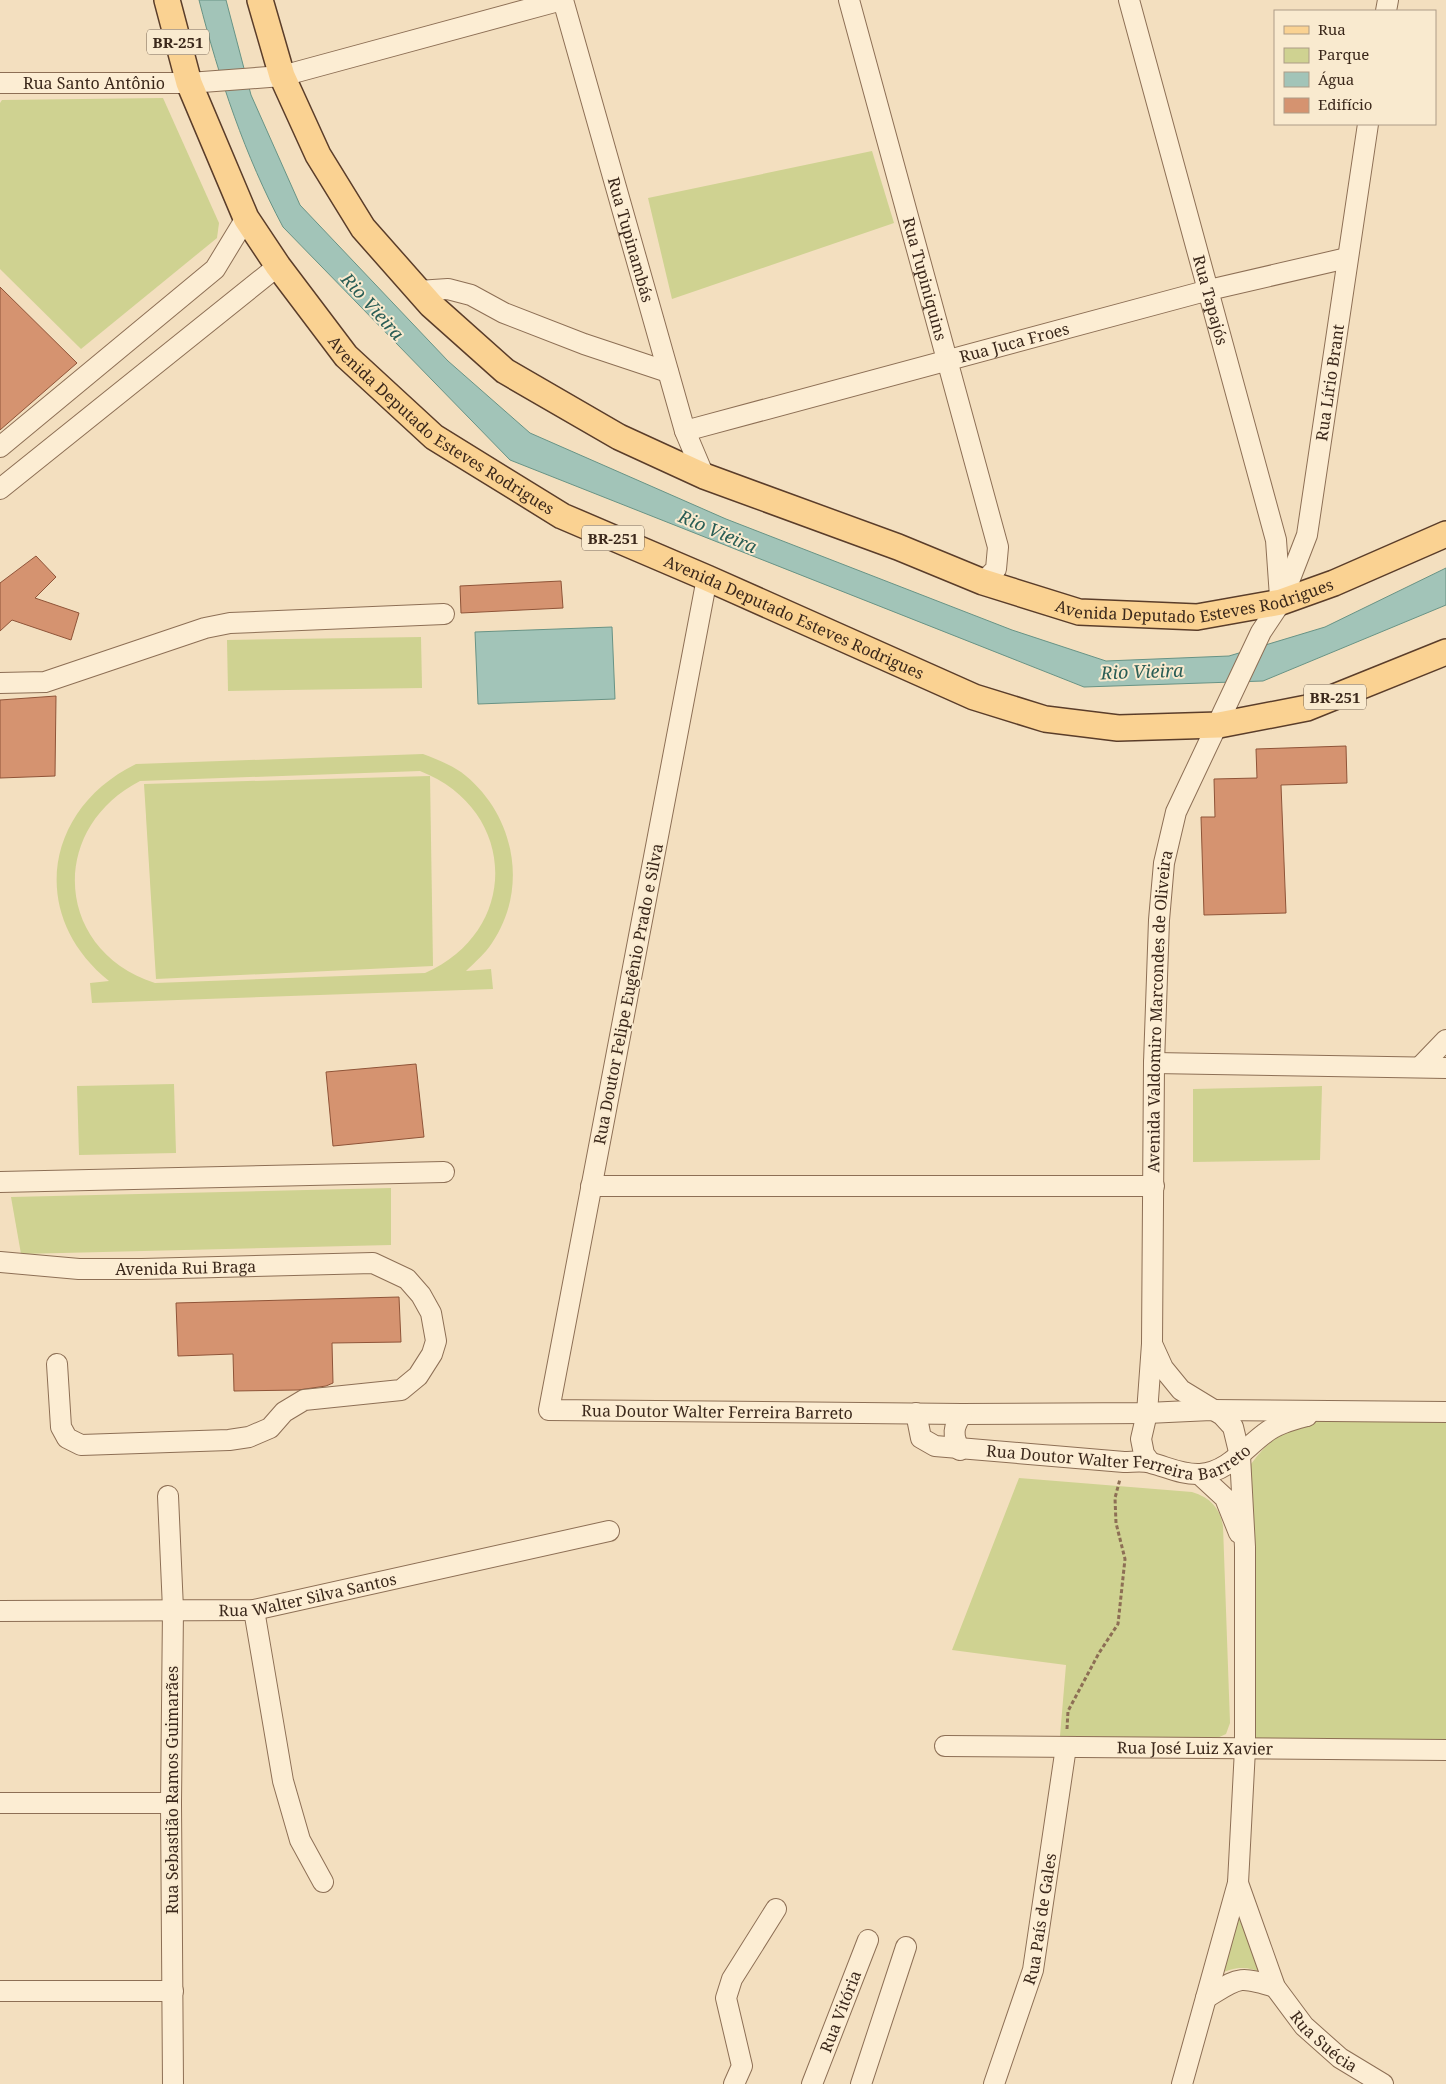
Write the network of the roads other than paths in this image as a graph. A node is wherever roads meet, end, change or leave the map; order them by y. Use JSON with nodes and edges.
{"nodes":[{"id":1,"x":167,"y":0,"type":"edge"},
{"id":2,"x":260,"y":0,"type":"edge"},
{"id":3,"x":563,"y":0,"type":"edge"},
{"id":4,"x":849,"y":0,"type":"edge"},
{"id":5,"x":1129,"y":0,"type":"edge"},
{"id":6,"x":270,"y":78,"type":"junction"},
{"id":7,"x":200,"y":82,"type":"junction"},
{"id":8,"x":0,"y":83,"type":"edge"},
{"id":9,"x":1368,"y":125,"type":"edge"},
{"id":10,"x":246,"y":218,"type":"junction"},
{"id":11,"x":1347,"y":258,"type":"junction"},
{"id":12,"x":278,"y":266,"type":"junction"},
{"id":13,"x":1209,"y":290,"type":"junction"},
{"id":14,"x":418,"y":291,"type":"junction"},
{"id":15,"x":946,"y":361,"type":"junction"},
{"id":16,"x":668,"y":372,"type":"junction"},
{"id":17,"x":61,"y":398,"type":"junction"},
{"id":18,"x":81,"y":421,"type":"junction"},
{"id":19,"x":684,"y":431,"type":"junction"},
{"id":20,"x":0,"y":447,"type":"edge"},
{"id":21,"x":704,"y":476,"type":"junction"},
{"id":22,"x":0,"y":488,"type":"edge"},
{"id":23,"x":1446,"y":534,"type":"edge"},
{"id":24,"x":707,"y":578,"type":"junction"},
{"id":25,"x":982,"y":582,"type":"junction"},
{"id":26,"x":1281,"y":602,"type":"junction"},
{"id":27,"x":444,"y":614,"type":"dead end"},
{"id":28,"x":1446,"y":652,"type":"edge"},
{"id":29,"x":0,"y":683,"type":"edge"},
{"id":30,"x":1232,"y":694,"type":"joint"},
{"id":31,"x":1219,"y":726,"type":"junction"},
{"id":32,"x":1446,"y":1040,"type":"edge"},
{"id":33,"x":1154,"y":1063,"type":"junction"},
{"id":34,"x":1420,"y":1067,"type":"junction"},
{"id":35,"x":1446,"y":1068,"type":"edge"},
{"id":36,"x":444,"y":1172,"type":"dead end"},
{"id":37,"x":0,"y":1182,"type":"edge"},
{"id":38,"x":591,"y":1186,"type":"junction"},
{"id":39,"x":1154,"y":1186,"type":"junction"},
{"id":40,"x":0,"y":1262,"type":"edge"},
{"id":41,"x":1152,"y":1344,"type":"junction"},
{"id":42,"x":57,"y":1364,"type":"dead end"},
{"id":43,"x":549,"y":1410,"type":"joint"},
{"id":44,"x":1211,"y":1410,"type":"junction"},
{"id":45,"x":1332,"y":1411,"type":"junction"},
{"id":46,"x":1446,"y":1412,"type":"edge"},
{"id":47,"x":916,"y":1413,"type":"junction"},
{"id":48,"x":1147,"y":1413,"type":"junction"},
{"id":49,"x":962,"y":1414,"type":"junction"},
{"id":50,"x":960,"y":1450,"type":"junction"},
{"id":51,"x":1240,"y":1456,"type":"junction"},
{"id":52,"x":1150,"y":1462,"type":"junction"},
{"id":53,"x":1199,"y":1474,"type":"junction"},
{"id":54,"x":168,"y":1496,"type":"dead end"},
{"id":55,"x":609,"y":1531,"type":"dead end"},
{"id":56,"x":1246,"y":1547,"type":"junction"},
{"id":57,"x":173,"y":1609,"type":"junction"},
{"id":58,"x":254,"y":1610,"type":"junction"},
{"id":59,"x":0,"y":1611,"type":"edge"},
{"id":60,"x":945,"y":1746,"type":"dead end"},
{"id":61,"x":1066,"y":1747,"type":"junction"},
{"id":62,"x":1245,"y":1749,"type":"junction"},
{"id":63,"x":1446,"y":1750,"type":"edge"},
{"id":64,"x":0,"y":1803,"type":"edge"},
{"id":65,"x":171,"y":1803,"type":"junction"},
{"id":66,"x":323,"y":1882,"type":"dead end"},
{"id":67,"x":1238,"y":1883,"type":"junction"},
{"id":68,"x":776,"y":1909,"type":"dead end"},
{"id":69,"x":868,"y":1940,"type":"dead end"},
{"id":70,"x":906,"y":1947,"type":"dead end"},
{"id":71,"x":1275,"y":1987,"type":"junction"},
{"id":72,"x":0,"y":1991,"type":"edge"},
{"id":73,"x":172,"y":1991,"type":"junction"},
{"id":74,"x":1206,"y":1998,"type":"junction"},
{"id":75,"x":173,"y":2084,"type":"edge"},
{"id":76,"x":734,"y":2084,"type":"edge"},
{"id":77,"x":812,"y":2084,"type":"edge"},
{"id":78,"x":860,"y":2084,"type":"edge"},
{"id":79,"x":994,"y":2084,"type":"edge"},
{"id":80,"x":1182,"y":2084,"type":"edge"},
{"id":81,"x":1384,"y":2084,"type":"edge"}],
"edges":[{"from":1,"to":7,"type":"main road","name":"Avenida Deputado Esteves Rodrigues","number":"BR-251"},
{"from":2,"to":6,"type":"main road","name":"Avenida Deputado Esteves Rodrigues"},
{"from":3,"to":6,"type":"street","name":"Rua Santo Antônio"},
{"from":3,"to":16,"type":"street","name":"Rua Tupinambás"},
{"from":4,"to":15,"type":"street","name":"Rua Tupiniquins"},
{"from":5,"to":13,"type":"street","name":"Rua Tapajós"},
{"from":6,"to":7,"type":"street","name":"Rua Santo Antônio"},
{"from":6,"to":14,"type":"main road","name":"Avenida Deputado Esteves Rodrigues"},
{"from":7,"to":8,"type":"street","name":"Rua Santo Antônio"},
{"from":7,"to":10,"type":"main road","name":"Avenida Deputado Esteves Rodrigues","number":"BR-251"},
{"from":9,"to":11,"type":"street","name":"Rua Lírio Brant"},
{"from":10,"to":12,"type":"main road","name":"Avenida Deputado Esteves Rodrigues","number":"BR-251"},
{"from":10,"to":17,"type":"street"},
{"from":11,"to":13,"type":"street","name":"Rua Juca Froes"},
{"from":11,"to":26,"type":"street","name":"Rua Lírio Brant"},
{"from":12,"to":18,"type":"street"},
{"from":12,"to":24,"type":"main road","name":"Avenida Deputado Esteves Rodrigues","number":"BR-251"},
{"from":13,"to":15,"type":"street","name":"Rua Juca Froes"},
{"from":13,"to":26,"type":"street","name":"Rua Tapajós"},
{"from":14,"to":16,"type":"street"},
{"from":14,"to":21,"type":"main road","name":"Avenida Deputado Esteves Rodrigues"},
{"from":15,"to":19,"type":"street","name":"Rua Juca Froes"},
{"from":15,"to":25,"type":"street","name":"Rua Tupiniquins"},
{"from":16,"to":19,"type":"street","name":"Rua Tupinambás"},
{"from":17,"to":18,"type":"street"},
{"from":17,"to":20,"type":"street"},
{"from":18,"to":22,"type":"street"},
{"from":19,"to":21,"type":"street","name":"Rua Tupinambás"},
{"from":21,"to":25,"type":"main road","name":"Avenida Deputado Esteves Rodrigues"},
{"from":23,"to":26,"type":"main road","name":"Avenida Deputado Esteves Rodrigues"},
{"from":24,"to":31,"type":"main road","name":"Avenida Deputado Esteves Rodrigues","number":"BR-251"},
{"from":24,"to":38,"type":"street","name":"Rua Doutor Felipe Eugênio Prado e Silva"},
{"from":25,"to":26,"type":"main road","name":"Avenida Deputado Esteves Rodrigues"},
{"from":26,"to":30,"type":"street","name":"Rua Lírio Brant"},
{"from":27,"to":29,"type":"street"},
{"from":28,"to":31,"type":"main road","name":"Avenida Deputado Esteves Rodrigues","number":"BR-251"},
{"from":30,"to":31,"type":"street","name":"Avenida Valdomiro Marcondes de Oliveira"},
{"from":31,"to":33,"type":"street","name":"Avenida Valdomiro Marcondes de Oliveira"},
{"from":32,"to":34,"type":"street"},
{"from":33,"to":34,"type":"street"},
{"from":33,"to":39,"type":"street","name":"Avenida Valdomiro Marcondes de Oliveira"},
{"from":34,"to":35,"type":"street"},
{"from":36,"to":37,"type":"street"},
{"from":38,"to":39,"type":"street"},
{"from":38,"to":43,"type":"street","name":"Rua Doutor Felipe Eugênio Prado e Silva"},
{"from":39,"to":41,"type":"street","name":"Avenida Valdomiro Marcondes de Oliveira"},
{"from":40,"to":42,"type":"street","name":"Avenida Rui Braga"},
{"from":41,"to":44,"type":"street","name":"Avenida Valdomiro Marcondes de Oliveira"},
{"from":41,"to":48,"type":"street","name":"Avenida Valdomiro Marcondes de Oliveira"},
{"from":43,"to":47,"type":"street","name":"Rua Doutor Walter Ferreira Barreto"},
{"from":44,"to":45,"type":"street","name":"Rua Doutor Walter Ferreira Barreto"},
{"from":44,"to":48,"type":"street","name":"Rua Doutor Walter Ferreira Barreto"},
{"from":44,"to":51,"type":"street","name":"Avenida Valdomiro Marcondes de Oliveira"},
{"from":45,"to":46,"type":"street","name":"Rua Doutor Walter Ferreira Barreto"},
{"from":45,"to":51,"type":"street","name":"Rua Doutor Walter Ferreira Barreto"},
{"from":47,"to":49,"type":"street","name":"Rua Doutor Walter Ferreira Barreto"},
{"from":47,"to":50,"type":"street","name":"Rua Doutor Walter Ferreira Barreto"},
{"from":48,"to":49,"type":"street","name":"Rua Doutor Walter Ferreira Barreto"},
{"from":48,"to":52,"type":"street"},
{"from":49,"to":50,"type":"street"},
{"from":50,"to":52,"type":"street","name":"Rua Doutor Walter Ferreira Barreto"},
{"from":51,"to":53,"type":"street","name":"Rua Doutor Walter Ferreira Barreto"},
{"from":51,"to":56,"type":"street","name":"Avenida Valdomiro Marcondes de Oliveira"},
{"from":52,"to":53,"type":"street","name":"Rua Doutor Walter Ferreira Barreto"},
{"from":53,"to":56,"type":"street","name":"Avenida Valdomiro Marcondes de Oliveira"},
{"from":54,"to":57,"type":"street","name":"Rua Sebastião Ramos Guimarães"},
{"from":55,"to":58,"type":"street","name":"Rua Walter Silva Santos"},
{"from":56,"to":62,"type":"street","name":"Avenida Valdomiro Marcondes de Oliveira"},
{"from":57,"to":58,"type":"street","name":"Rua Walter Silva Santos"},
{"from":57,"to":59,"type":"street","name":"Rua Walter Silva Santos"},
{"from":57,"to":65,"type":"street","name":"Rua Sebastião Ramos Guimarães"},
{"from":58,"to":66,"type":"street"},
{"from":60,"to":61,"type":"street","name":"Rua José Luiz Xavier"},
{"from":61,"to":62,"type":"street","name":"Rua José Luiz Xavier"},
{"from":61,"to":79,"type":"street","name":"Rua País de Gales"},
{"from":62,"to":63,"type":"street","name":"Rua José Luiz Xavier"},
{"from":62,"to":67,"type":"street","name":"Avenida Valdomiro Marcondes de Oliveira"},
{"from":64,"to":65,"type":"street"},
{"from":65,"to":73,"type":"street","name":"Rua Sebastião Ramos Guimarães"},
{"from":67,"to":71,"type":"street","name":"Rua Suécia"},
{"from":67,"to":74,"type":"street","name":"Avenida Valdomiro Marcondes de Oliveira"},
{"from":68,"to":76,"type":"street"},
{"from":69,"to":77,"type":"street","name":"Rua Vitória"},
{"from":70,"to":78,"type":"street"},
{"from":71,"to":74,"type":"street"},
{"from":71,"to":81,"type":"street","name":"Rua Suécia"},
{"from":72,"to":73,"type":"street"},
{"from":73,"to":75,"type":"street","name":"Rua Sebastião Ramos Guimarães"},
{"from":74,"to":80,"type":"street","name":"Avenida Valdomiro Marcondes de Oliveira"}]}
